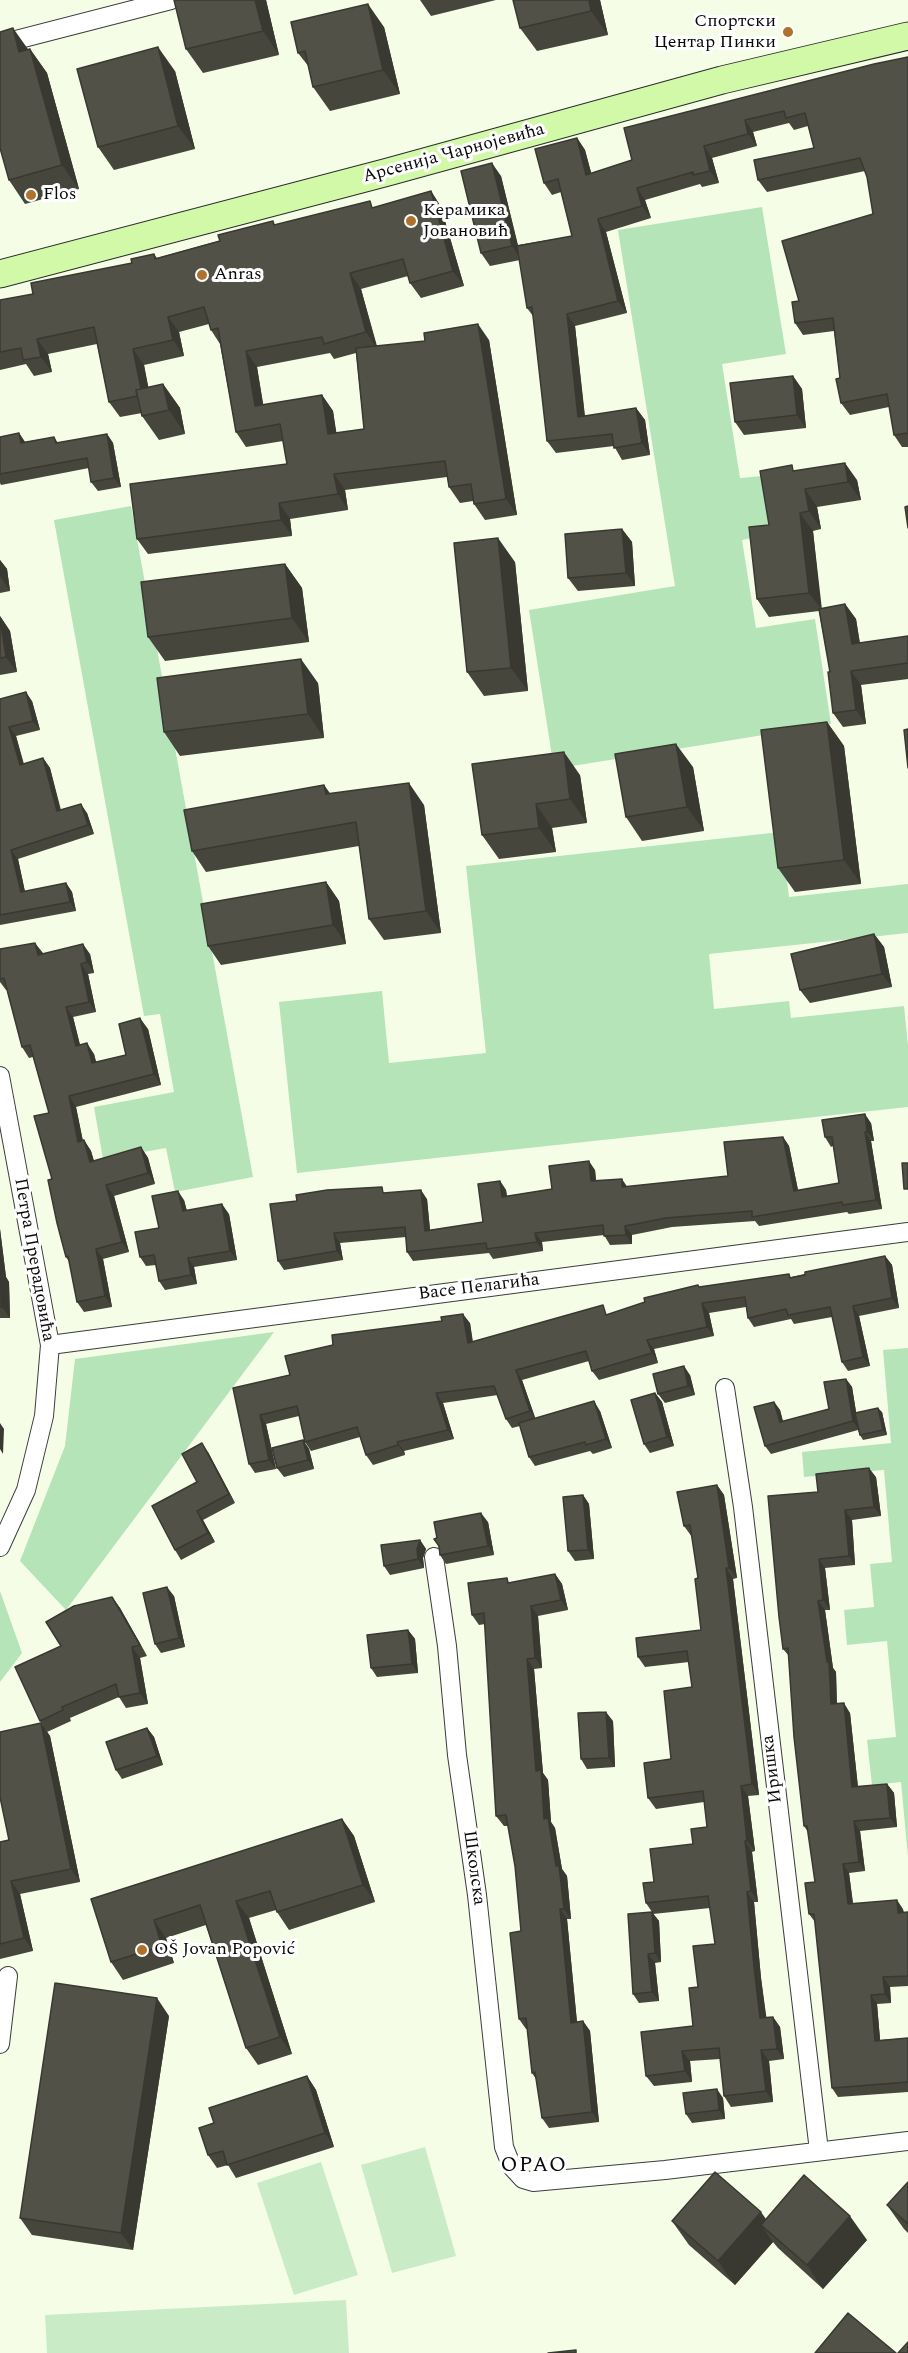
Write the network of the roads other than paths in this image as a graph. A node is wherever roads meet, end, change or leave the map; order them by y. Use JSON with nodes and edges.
{"nodes":[{"id":1,"x":171,"y":0,"type":"edge"},
{"id":2,"x":908,"y":36,"type":"edge"},
{"id":3,"x":0,"y":44,"type":"edge"},
{"id":4,"x":0,"y":274,"type":"edge"},
{"id":5,"x":0,"y":1076,"type":"edge"},
{"id":6,"x":908,"y":1232,"type":"edge"},
{"id":7,"x":50,"y":1345,"type":"junction"},
{"id":8,"x":725,"y":1388,"type":"dead end"},
{"id":9,"x":0,"y":1546,"type":"edge"},
{"id":10,"x":434,"y":1557,"type":"dead end"},
{"id":11,"x":8,"y":1976,"type":"dead end"},
{"id":12,"x":0,"y":2044,"type":"edge"},
{"id":13,"x":908,"y":2140,"type":"edge"},
{"id":14,"x":819,"y":2151,"type":"junction"}],
"edges":[{"from":1,"to":3,"type":"street"},
{"from":2,"to":4,"type":"main road","name":"Арсенија Чарнојевића"},
{"from":5,"to":7,"type":"street","name":"Петра Прерадовића"},
{"from":6,"to":7,"type":"street","name":"Васе Пелагића"},
{"from":7,"to":9,"type":"street","name":"Петра Прерадовића"},
{"from":8,"to":14,"type":"street","name":"Иришка"},
{"from":10,"to":14,"type":"street","name":"Школска"},
{"from":11,"to":12,"type":"street"},
{"from":13,"to":14,"type":"street"}]}
